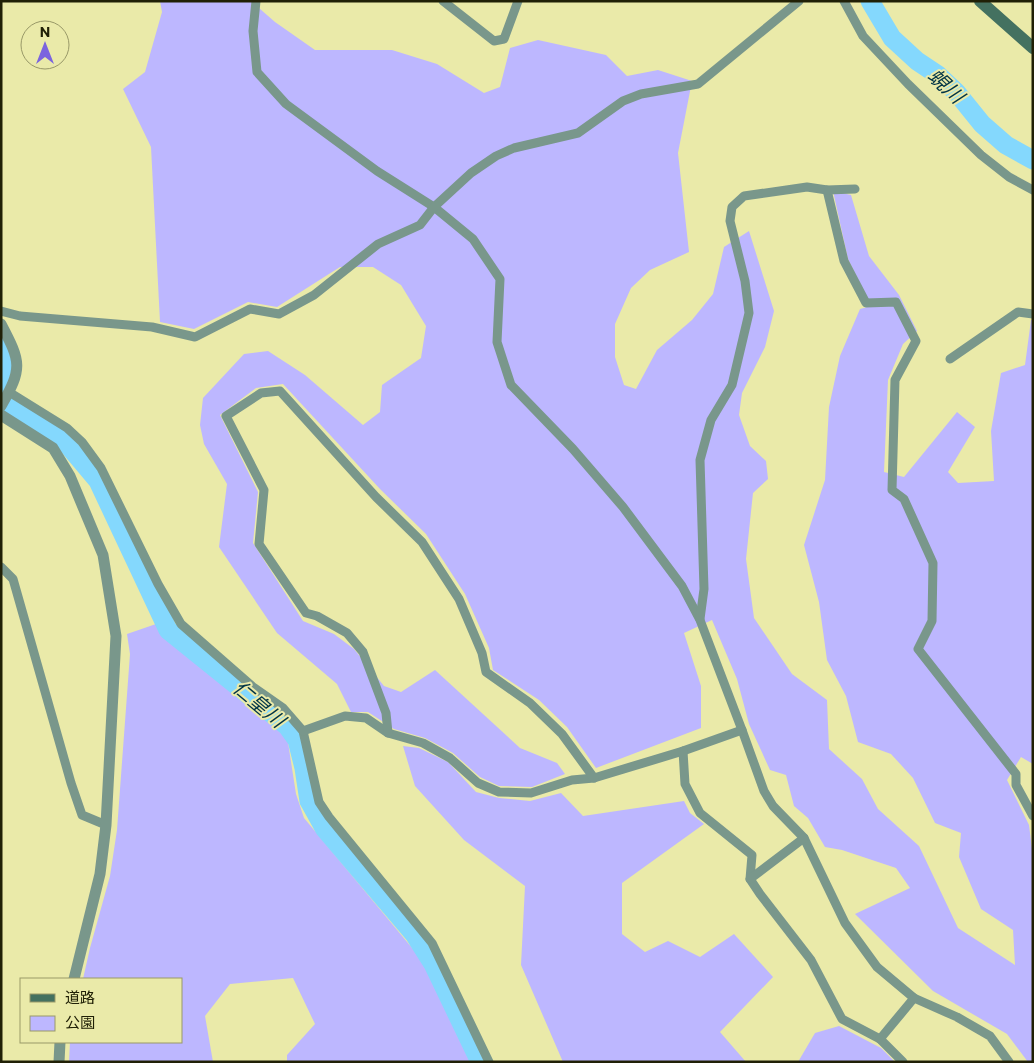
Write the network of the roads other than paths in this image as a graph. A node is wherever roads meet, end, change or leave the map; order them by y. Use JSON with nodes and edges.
{"nodes":[{"id":1,"x":256,"y":1,"type":"edge"},
{"id":2,"x":443,"y":1,"type":"edge"},
{"id":3,"x":518,"y":1,"type":"edge"},
{"id":4,"x":799,"y":1,"type":"edge"},
{"id":5,"x":844,"y":1,"type":"edge"},
{"id":6,"x":980,"y":1,"type":"edge"},
{"id":7,"x":1033,"y":48,"type":"edge"},
{"id":8,"x":855,"y":189,"type":"dead end"},
{"id":9,"x":827,"y":190,"type":"junction"},
{"id":10,"x":1033,"y":190,"type":"edge"},
{"id":11,"x":434,"y":207,"type":"junction"},
{"id":12,"x":1,"y":312,"type":"edge"},
{"id":13,"x":1033,"y":314,"type":"edge"},
{"id":14,"x":1,"y":324,"type":"edge"},
{"id":15,"x":950,"y":359,"type":"dead end"},
{"id":16,"x":9,"y":392,"type":"junction"},
{"id":17,"x":1,"y":406,"type":"edge"},
{"id":18,"x":1,"y":415,"type":"edge"},
{"id":19,"x":1,"y":567,"type":"edge"},
{"id":20,"x":700,"y":620,"type":"junction"},
{"id":21,"x":742,"y":730,"type":"junction"},
{"id":22,"x":303,"y":731,"type":"junction"},
{"id":23,"x":388,"y":733,"type":"junction"},
{"id":24,"x":684,"y":751,"type":"junction"},
{"id":25,"x":594,"y":778,"type":"junction"},
{"id":26,"x":1033,"y":816,"type":"edge"},
{"id":27,"x":106,"y":825,"type":"junction"},
{"id":28,"x":804,"y":838,"type":"junction"},
{"id":29,"x":750,"y":879,"type":"junction"},
{"id":30,"x":74,"y":978,"type":"edge"},
{"id":31,"x":914,"y":998,"type":"junction"},
{"id":32,"x":880,"y":1039,"type":"junction"},
{"id":33,"x":60,"y":1043,"type":"edge"},
{"id":34,"x":59,"y":1062,"type":"edge"},
{"id":35,"x":489,"y":1062,"type":"edge"},
{"id":36,"x":903,"y":1062,"type":"edge"},
{"id":37,"x":1009,"y":1062,"type":"edge"}],
"edges":[{"from":1,"to":11,"type":"street"},
{"from":2,"to":3,"type":"street"},
{"from":4,"to":11,"type":"street"},
{"from":5,"to":10,"type":"street"},
{"from":6,"to":7,"type":"main road"},
{"from":8,"to":9,"type":"street"},
{"from":9,"to":20,"type":"street"},
{"from":9,"to":26,"type":"street"},
{"from":11,"to":12,"type":"street"},
{"from":11,"to":20,"type":"street"},
{"from":13,"to":15,"type":"street"},
{"from":14,"to":16,"type":"street"},
{"from":16,"to":17,"type":"street"},
{"from":16,"to":22,"type":"street"},
{"from":18,"to":27,"type":"street"},
{"from":19,"to":27,"type":"street"},
{"from":20,"to":21,"type":"street"},
{"from":21,"to":24,"type":"street"},
{"from":21,"to":28,"type":"street"},
{"from":22,"to":23,"type":"street"},
{"from":22,"to":35,"type":"street"},
{"from":23,"to":25,"type":"street"},
{"from":23,"to":25,"type":"street"},
{"from":24,"to":25,"type":"street"},
{"from":24,"to":29,"type":"street"},
{"from":27,"to":30,"type":"street"},
{"from":28,"to":29,"type":"street"},
{"from":28,"to":31,"type":"street"},
{"from":29,"to":32,"type":"street"},
{"from":31,"to":32,"type":"street"},
{"from":31,"to":37,"type":"street"},
{"from":32,"to":36,"type":"street"},
{"from":33,"to":34,"type":"street"}]}
